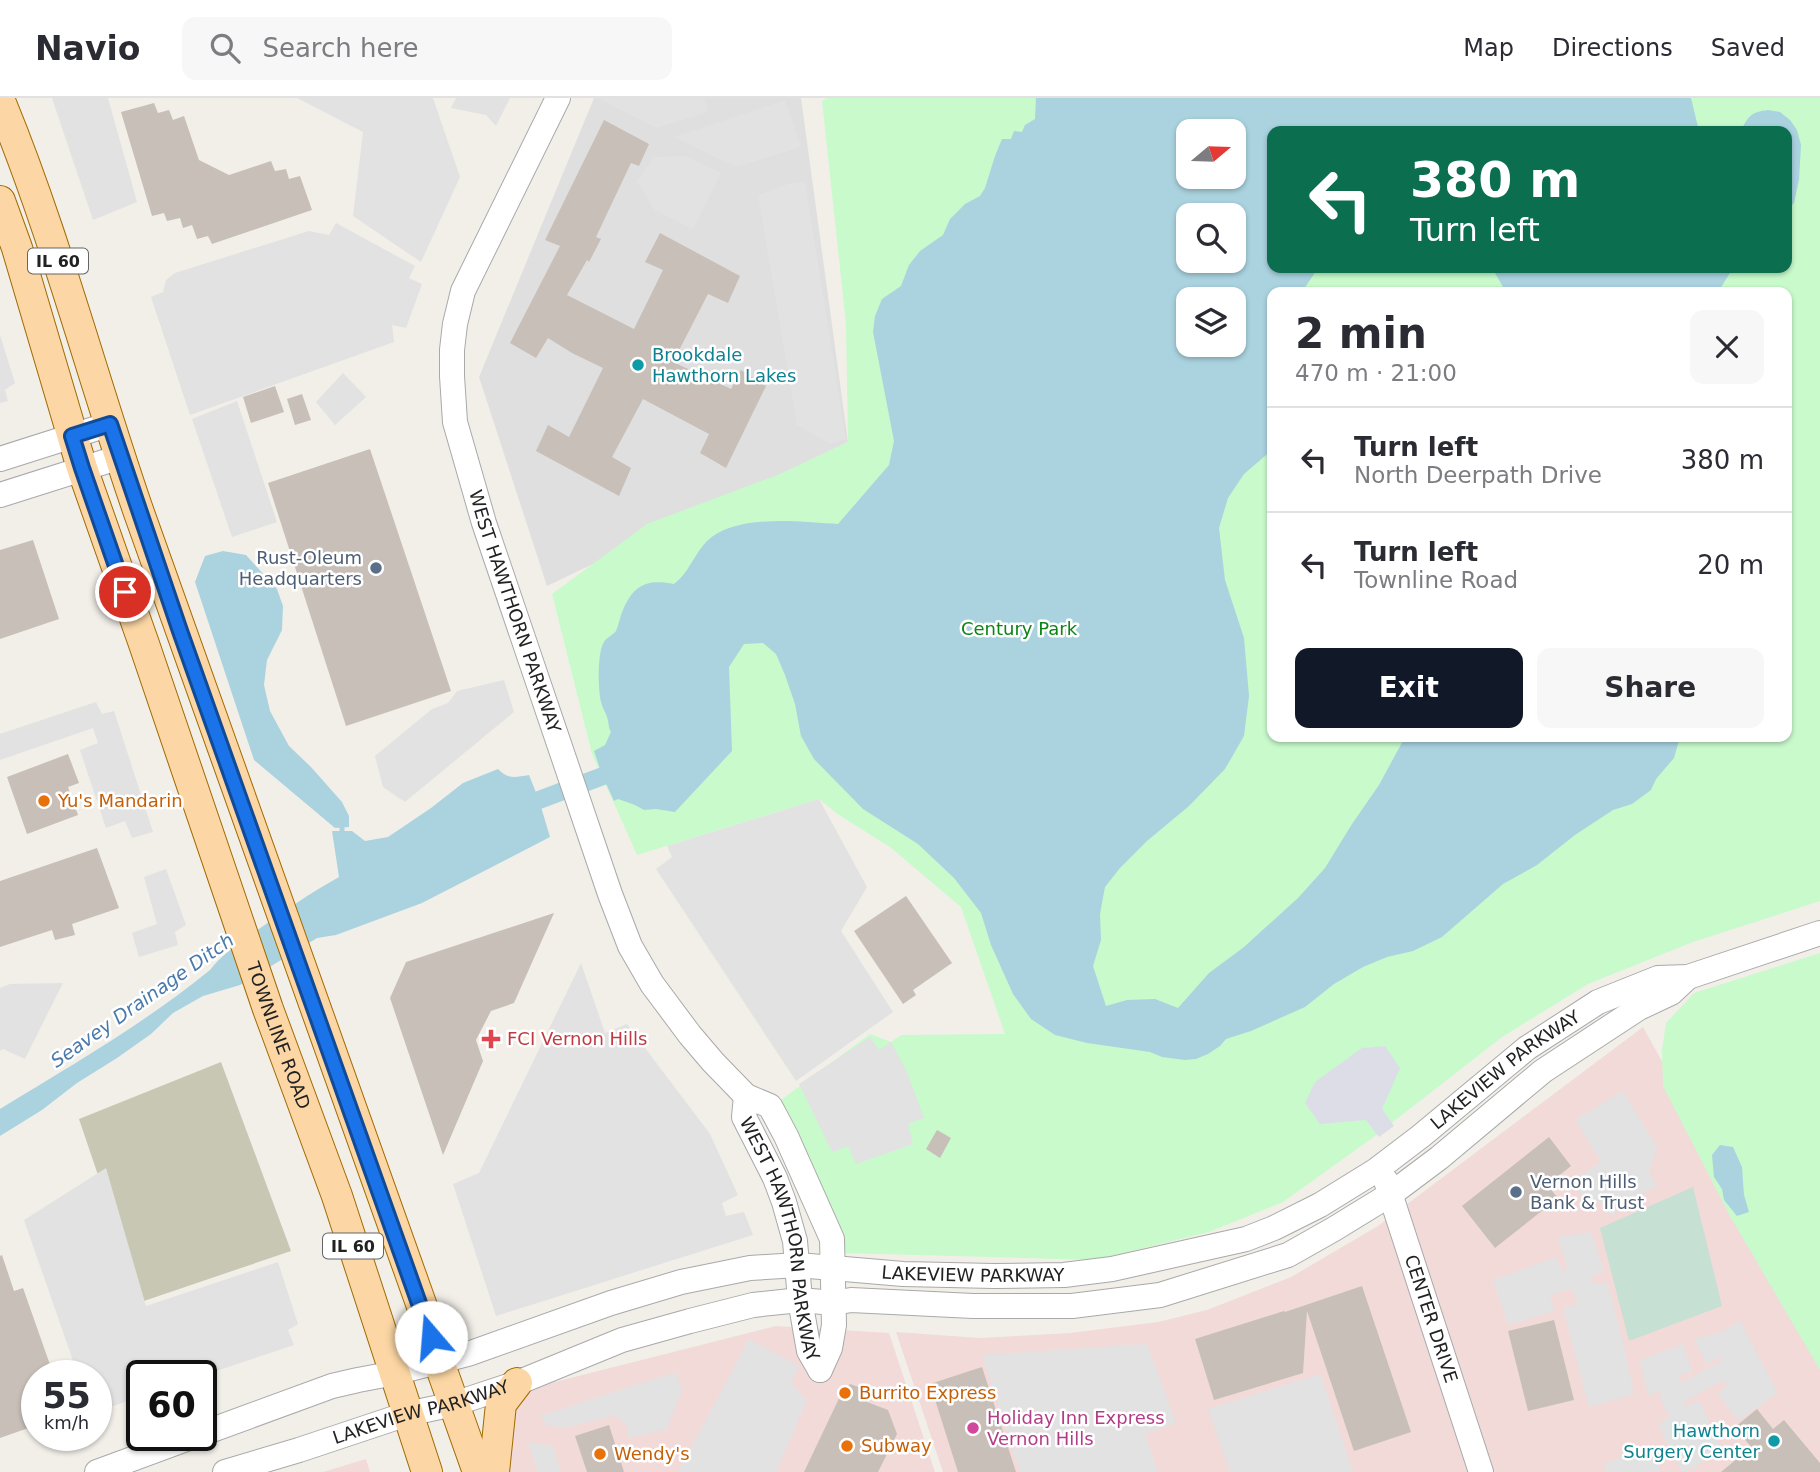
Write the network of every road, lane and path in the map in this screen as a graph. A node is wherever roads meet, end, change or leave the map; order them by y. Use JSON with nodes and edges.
{"nodes":[{"id":1,"x":558,"y":98,"type":"edge"},
{"id":2,"x":0,"y":101,"type":"edge"},
{"id":3,"x":0,"y":201,"type":"edge"},
{"id":4,"x":110,"y":424,"type":"junction"},
{"id":5,"x":72,"y":436,"type":"junction"},
{"id":6,"x":120,"y":457,"type":"junction"},
{"id":7,"x":0,"y":459,"type":"edge"},
{"id":8,"x":82,"y":468,"type":"junction"},
{"id":9,"x":0,"y":495,"type":"edge"},
{"id":10,"x":1820,"y":933,"type":"edge"},
{"id":11,"x":1688,"y":977,"type":"junction"},
{"id":12,"x":746,"y":1096,"type":"junction"},
{"id":13,"x":1380,"y":1167,"type":"junction"},
{"id":14,"x":1391,"y":1194,"type":"junction"},
{"id":15,"x":799,"y":1265,"type":"junction"},
{"id":16,"x":832,"y":1267,"type":"junction"},
{"id":17,"x":800,"y":1300,"type":"junction"},
{"id":18,"x":834,"y":1303,"type":"junction"},
{"id":19,"x":439,"y":1362,"type":"junction"},
{"id":20,"x":395,"y":1373,"type":"junction"},
{"id":21,"x":517,"y":1383,"type":"junction"},
{"id":22,"x":454,"y":1404,"type":"junction"},
{"id":23,"x":407,"y":1414,"type":"junction"},
{"id":24,"x":217,"y":1428,"type":"edge"},
{"id":25,"x":153,"y":1451,"type":"edge"},
{"id":26,"x":97,"y":1472,"type":"edge"},
{"id":27,"x":225,"y":1472,"type":"edge"},
{"id":28,"x":427,"y":1472,"type":"edge"},
{"id":29,"x":478,"y":1472,"type":"edge"},
{"id":30,"x":495,"y":1472,"type":"edge"},
{"id":31,"x":1481,"y":1472,"type":"edge"}],
"edges":[{"from":1,"to":12,"type":"street","name":"WEST HAWTHORN PARKWAY"},
{"from":2,"to":4,"type":"main road","number":"IL 60"},
{"from":3,"to":5,"type":"main road","name":"TOWNLINE ROAD","number":"IL 60"},
{"from":4,"to":5,"type":"street"},
{"from":4,"to":6,"type":"main road","number":"IL 60"},
{"from":5,"to":7,"type":"street"},
{"from":5,"to":8,"type":"main road","name":"TOWNLINE ROAD","number":"IL 60"},
{"from":6,"to":8,"type":"street"},
{"from":6,"to":19,"type":"main road","number":"IL 60"},
{"from":8,"to":9,"type":"street"},
{"from":8,"to":20,"type":"main road","name":"TOWNLINE ROAD","number":"IL 60"},
{"from":10,"to":11,"type":"street","name":"LAKEVIEW PARKWAY"},
{"from":11,"to":13,"type":"street","name":"LAKEVIEW PARKWAY"},
{"from":11,"to":14,"type":"street","name":"LAKEVIEW PARKWAY"},
{"from":12,"to":15,"type":"street","name":"WEST HAWTHORN PARKWAY"},
{"from":12,"to":16,"type":"street","name":"WEST HAWTHORN PARKWAY"},
{"from":13,"to":14,"type":"street","name":"CENTER DRIVE"},
{"from":13,"to":16,"type":"street","name":"LAKEVIEW PARKWAY"},
{"from":14,"to":18,"type":"street","name":"LAKEVIEW PARKWAY"},
{"from":14,"to":31,"type":"street","name":"CENTER DRIVE"},
{"from":15,"to":16,"type":"street","name":"LAKEVIEW PARKWAY"},
{"from":15,"to":17,"type":"street","name":"WEST HAWTHORN PARKWAY"},
{"from":15,"to":19,"type":"street","name":"LAKEVIEW PARKWAY"},
{"from":16,"to":18,"type":"street","name":"WEST HAWTHORN PARKWAY"},
{"from":17,"to":18,"type":"street","name":"LAKEVIEW PARKWAY"},
{"from":17,"to":18,"type":"street","name":"WEST HAWTHORN PARKWAY"},
{"from":17,"to":21,"type":"street","name":"LAKEVIEW PARKWAY"},
{"from":19,"to":20,"type":"street","name":"LAKEVIEW PARKWAY"},
{"from":19,"to":22,"type":"main road","number":"IL 60"},
{"from":20,"to":23,"type":"main road","name":"TOWNLINE ROAD","number":"IL 60"},
{"from":20,"to":24,"type":"street","name":"LAKEVIEW PARKWAY"},
{"from":21,"to":22,"type":"street","name":"LAKEVIEW PARKWAY"},
{"from":21,"to":30,"type":"main road"},
{"from":22,"to":23,"type":"street","name":"LAKEVIEW PARKWAY"},
{"from":22,"to":29,"type":"main road","number":"IL 60"},
{"from":23,"to":27,"type":"street","name":"LAKEVIEW PARKWAY"},
{"from":23,"to":28,"type":"main road","name":"TOWNLINE ROAD","number":"IL 60"},
{"from":25,"to":26,"type":"street","name":"LAKEVIEW PARKWAY"}]}
